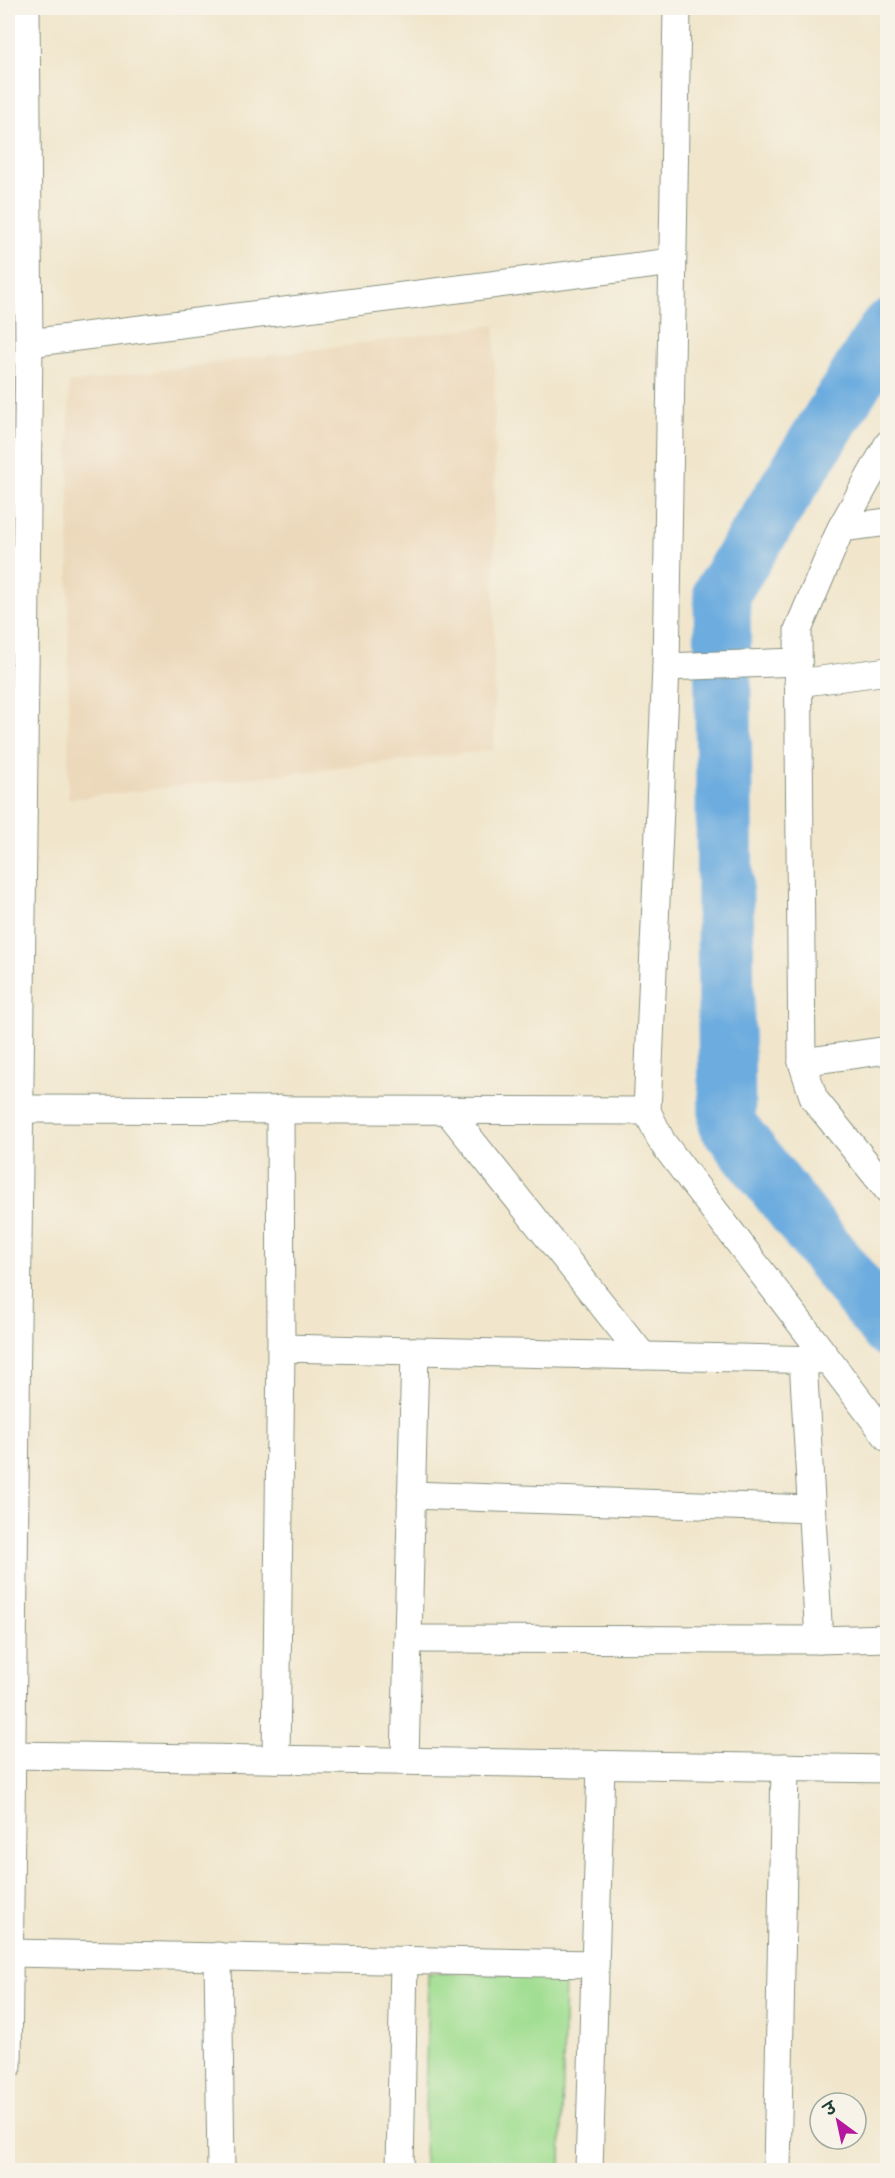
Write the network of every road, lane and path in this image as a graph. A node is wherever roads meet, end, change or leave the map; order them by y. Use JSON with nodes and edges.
{"nodes":[{"id":1,"x":26,"y":8,"type":"edge"},
{"id":2,"x":677,"y":8,"type":"edge"},
{"id":3,"x":672,"y":262,"type":"junction"},
{"id":4,"x":29,"y":343,"type":"junction"},
{"id":5,"x":888,"y":444,"type":"edge"},
{"id":6,"x":888,"y":522,"type":"edge"},
{"id":7,"x":841,"y":528,"type":"junction"},
{"id":8,"x":675,"y":667,"type":"junction"},
{"id":9,"x":888,"y":671,"type":"edge"},
{"id":10,"x":798,"y":672,"type":"junction"},
{"id":11,"x":888,"y":1050,"type":"edge"},
{"id":12,"x":802,"y":1062,"type":"junction"},
{"id":13,"x":19,"y":1109,"type":"junction"},
{"id":14,"x":280,"y":1109,"type":"junction"},
{"id":15,"x":447,"y":1110,"type":"junction"},
{"id":16,"x":647,"y":1111,"type":"junction"},
{"id":17,"x":888,"y":1190,"type":"edge"},
{"id":18,"x":281,"y":1348,"type":"junction"},
{"id":19,"x":415,"y":1351,"type":"junction"},
{"id":20,"x":12,"y":1353,"type":"edge"},
{"id":21,"x":643,"y":1356,"type":"junction"},
{"id":22,"x":815,"y":1360,"type":"junction"},
{"id":23,"x":888,"y":1438,"type":"edge"},
{"id":24,"x":411,"y":1494,"type":"junction"},
{"id":25,"x":811,"y":1509,"type":"junction"},
{"id":26,"x":888,"y":1638,"type":"edge"},
{"id":27,"x":408,"y":1639,"type":"junction"},
{"id":28,"x":819,"y":1640,"type":"junction"},
{"id":29,"x":10,"y":1659,"type":"edge"},
{"id":30,"x":12,"y":1755,"type":"junction"},
{"id":31,"x":276,"y":1759,"type":"junction"},
{"id":32,"x":405,"y":1761,"type":"junction"},
{"id":33,"x":601,"y":1765,"type":"junction"},
{"id":34,"x":785,"y":1767,"type":"junction"},
{"id":35,"x":888,"y":1769,"type":"edge"},
{"id":36,"x":9,"y":1953,"type":"junction"},
{"id":37,"x":218,"y":1956,"type":"junction"},
{"id":38,"x":404,"y":1960,"type":"junction"},
{"id":39,"x":595,"y":1964,"type":"junction"},
{"id":40,"x":8,"y":2066,"type":"edge"},
{"id":41,"x":221,"y":2170,"type":"edge"},
{"id":42,"x":400,"y":2170,"type":"edge"},
{"id":43,"x":590,"y":2170,"type":"edge"},
{"id":44,"x":777,"y":2170,"type":"edge"}],
"edges":[{"from":1,"to":4,"type":"street"},
{"from":2,"to":3,"type":"street"},
{"from":3,"to":4,"type":"street"},
{"from":3,"to":8,"type":"street"},
{"from":4,"to":13,"type":"street"},
{"from":5,"to":7,"type":"street"},
{"from":6,"to":7,"type":"street"},
{"from":7,"to":10,"type":"street"},
{"from":8,"to":10,"type":"street"},
{"from":8,"to":16,"type":"street"},
{"from":9,"to":10,"type":"street"},
{"from":10,"to":12,"type":"street"},
{"from":11,"to":12,"type":"street"},
{"from":12,"to":17,"type":"street"},
{"from":13,"to":14,"type":"street"},
{"from":13,"to":20,"type":"street"},
{"from":14,"to":15,"type":"street"},
{"from":14,"to":18,"type":"street"},
{"from":15,"to":16,"type":"street"},
{"from":15,"to":21,"type":"street"},
{"from":16,"to":22,"type":"street"},
{"from":18,"to":19,"type":"street"},
{"from":18,"to":31,"type":"street"},
{"from":19,"to":21,"type":"street"},
{"from":19,"to":24,"type":"street"},
{"from":20,"to":29,"type":"street"},
{"from":21,"to":22,"type":"street"},
{"from":22,"to":23,"type":"street"},
{"from":22,"to":25,"type":"street"},
{"from":24,"to":25,"type":"street"},
{"from":24,"to":27,"type":"street"},
{"from":25,"to":28,"type":"street"},
{"from":26,"to":28,"type":"street"},
{"from":27,"to":28,"type":"street"},
{"from":27,"to":32,"type":"street"},
{"from":29,"to":30,"type":"street"},
{"from":30,"to":31,"type":"street"},
{"from":30,"to":36,"type":"street"},
{"from":31,"to":32,"type":"street"},
{"from":32,"to":33,"type":"street"},
{"from":33,"to":34,"type":"street"},
{"from":33,"to":39,"type":"street"},
{"from":34,"to":35,"type":"street"},
{"from":34,"to":44,"type":"street"},
{"from":36,"to":37,"type":"street"},
{"from":36,"to":40,"type":"street"},
{"from":37,"to":38,"type":"street"},
{"from":37,"to":41,"type":"street"},
{"from":38,"to":39,"type":"street"},
{"from":38,"to":42,"type":"street"},
{"from":39,"to":43,"type":"street"}]}
